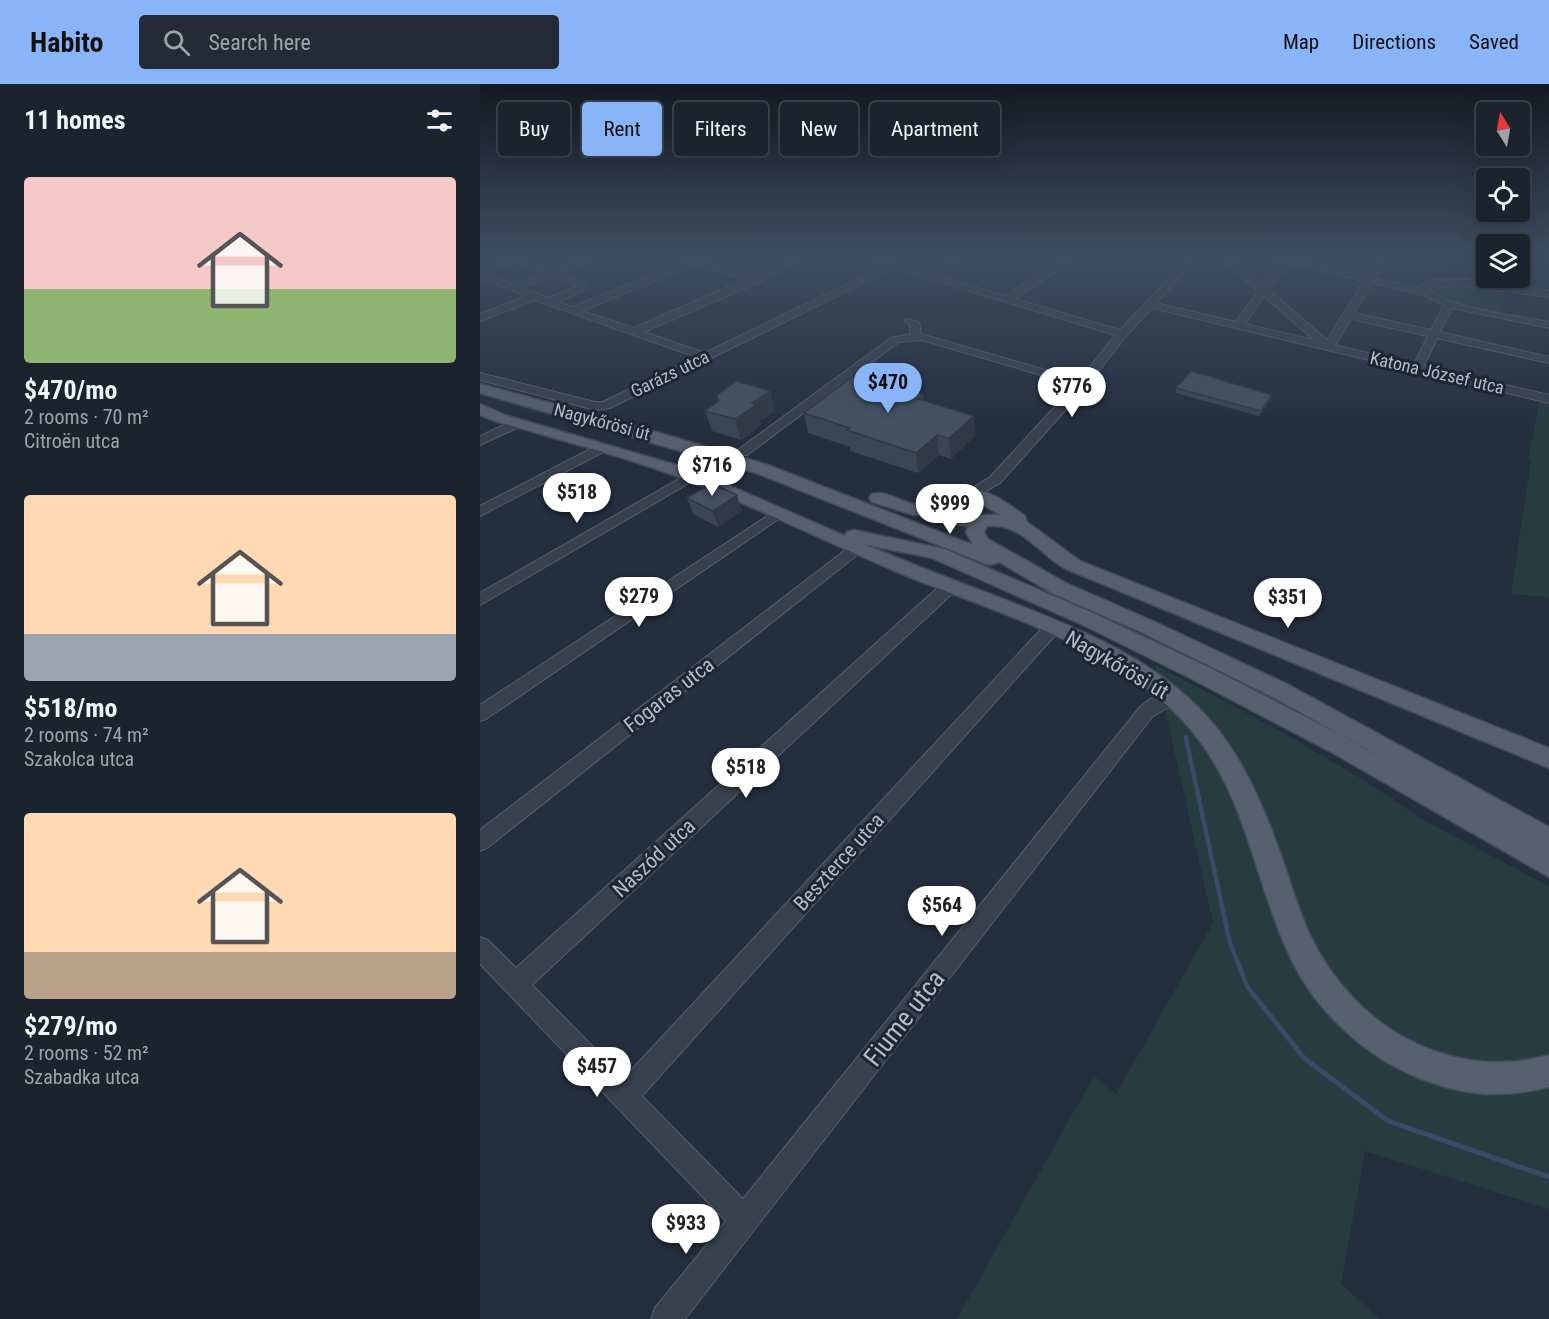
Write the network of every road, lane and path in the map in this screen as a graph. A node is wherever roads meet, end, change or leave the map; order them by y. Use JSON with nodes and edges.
{"nodes":[{"id":1,"x":496,"y":312,"type":"edge"},
{"id":2,"x":575,"y":312,"type":"edge"},
{"id":3,"x":682,"y":312,"type":"edge"},
{"id":4,"x":800,"y":312,"type":"edge"},
{"id":5,"x":1049,"y":312,"type":"edge"},
{"id":6,"x":1143,"y":312,"type":"edge"},
{"id":7,"x":1177,"y":312,"type":"edge"},
{"id":8,"x":1249,"y":312,"type":"edge"},
{"id":9,"x":1288,"y":312,"type":"edge"},
{"id":10,"x":1350,"y":312,"type":"edge"},
{"id":11,"x":1445,"y":312,"type":"edge"},
{"id":12,"x":1522,"y":312,"type":"edge"},
{"id":13,"x":1348,"y":315,"type":"junction"},
{"id":14,"x":480,"y":318,"type":"edge"},
{"id":15,"x":910,"y":321,"type":"dead end"},
{"id":16,"x":1549,"y":325,"type":"edge"},
{"id":17,"x":1239,"y":326,"type":"junction"},
{"id":18,"x":634,"y":332,"type":"junction"},
{"id":19,"x":1122,"y":334,"type":"junction"},
{"id":20,"x":1434,"y":335,"type":"junction"},
{"id":21,"x":916,"y":336,"type":"junction"},
{"id":22,"x":1328,"y":347,"type":"junction"},
{"id":23,"x":707,"y":357,"type":"junction"},
{"id":24,"x":1549,"y":360,"type":"edge"},
{"id":25,"x":1417,"y":368,"type":"junction"},
{"id":26,"x":480,"y":376,"type":"edge"},
{"id":27,"x":1083,"y":384,"type":"junction"},
{"id":28,"x":480,"y":388,"type":"edge"},
{"id":29,"x":480,"y":399,"type":"edge"},
{"id":30,"x":1549,"y":399,"type":"edge"},
{"id":31,"x":606,"y":404,"type":"joint"},
{"id":32,"x":480,"y":412,"type":"edge"},
{"id":33,"x":571,"y":413,"type":"junction"},
{"id":34,"x":509,"y":420,"type":"junction"},
{"id":35,"x":480,"y":441,"type":"edge"},
{"id":36,"x":602,"y":447,"type":"junction"},
{"id":37,"x":742,"y":452,"type":"junction"},
{"id":38,"x":691,"y":476,"type":"junction"},
{"id":39,"x":995,"y":480,"type":"junction"},
{"id":40,"x":971,"y":495,"type":"junction"},
{"id":41,"x":992,"y":501,"type":"junction"},
{"id":42,"x":951,"y":507,"type":"junction"},
{"id":43,"x":480,"y":512,"type":"edge"},
{"id":44,"x":778,"y":513,"type":"junction"},
{"id":45,"x":982,"y":521,"type":"junction"},
{"id":46,"x":814,"y":530,"type":"junction"},
{"id":47,"x":1032,"y":535,"type":"junction"},
{"id":48,"x":857,"y":549,"type":"junction"},
{"id":49,"x":937,"y":553,"type":"junction"},
{"id":50,"x":950,"y":586,"type":"junction"},
{"id":51,"x":1059,"y":588,"type":"junction"},
{"id":52,"x":480,"y":600,"type":"edge"},
{"id":53,"x":1052,"y":628,"type":"junction"},
{"id":54,"x":1172,"y":696,"type":"junction"},
{"id":55,"x":480,"y":714,"type":"edge"},
{"id":56,"x":1527,"y":748,"type":"junction"},
{"id":57,"x":1549,"y":758,"type":"edge"},
{"id":58,"x":1549,"y":770,"type":"edge"},
{"id":59,"x":480,"y":842,"type":"edge"},
{"id":60,"x":1547,"y":855,"type":"edge"},
{"id":61,"x":480,"y":948,"type":"edge"},
{"id":62,"x":516,"y":984,"type":"junction"},
{"id":63,"x":1549,"y":1071,"type":"edge"},
{"id":64,"x":626,"y":1095,"type":"junction"},
{"id":65,"x":744,"y":1220,"type":"junction"},
{"id":66,"x":666,"y":1319,"type":"edge"}],
"edges":[{"from":1,"to":14,"type":"street"},
{"from":2,"to":18,"type":"street"},
{"from":3,"to":18,"type":"street"},
{"from":4,"to":23,"type":"street","name":"Garázs utca"},
{"from":5,"to":19,"type":"street"},
{"from":6,"to":19,"type":"street"},
{"from":7,"to":17,"type":"street","name":"Katona József utca"},
{"from":8,"to":17,"type":"street"},
{"from":9,"to":22,"type":"street"},
{"from":10,"to":13,"type":"street"},
{"from":11,"to":20,"type":"street"},
{"from":12,"to":16,"type":"street"},
{"from":13,"to":20,"type":"street"},
{"from":13,"to":22,"type":"street"},
{"from":15,"to":21,"type":"street"},
{"from":17,"to":22,"type":"street","name":"Katona József utca"},
{"from":18,"to":23,"type":"street"},
{"from":19,"to":27,"type":"street"},
{"from":20,"to":24,"type":"street"},
{"from":20,"to":25,"type":"street"},
{"from":21,"to":27,"type":"street"},
{"from":21,"to":37,"type":"street"},
{"from":22,"to":25,"type":"street","name":"Katona József utca"},
{"from":23,"to":31,"type":"street","name":"Garázs utca"},
{"from":25,"to":30,"type":"street","name":"Katona József utca"},
{"from":26,"to":31,"type":"street","name":"Nagykőrösi út"},
{"from":27,"to":39,"type":"street"},
{"from":28,"to":33,"type":"main road","name":"Nagykőrösi út"},
{"from":29,"to":49,"type":"main road","name":"Nagykőrösi út"},
{"from":32,"to":34,"type":"main road","name":"Nagykőrösi út"},
{"from":33,"to":37,"type":"main road"},
{"from":33,"to":51,"type":"main road","name":"Nagykőrösi út"},
{"from":34,"to":35,"type":"street"},
{"from":34,"to":36,"type":"main road","name":"Nagykőrösi út"},
{"from":36,"to":38,"type":"main road","name":"Nagykőrösi út"},
{"from":36,"to":43,"type":"street"},
{"from":37,"to":42,"type":"main road"},
{"from":38,"to":44,"type":"main road","name":"Nagykőrösi út"},
{"from":38,"to":52,"type":"street"},
{"from":39,"to":40,"type":"street"},
{"from":39,"to":41,"type":"street"},
{"from":40,"to":41,"type":"main road"},
{"from":40,"to":42,"type":"main road"},
{"from":41,"to":45,"type":"main road"},
{"from":41,"to":47,"type":"main road"},
{"from":42,"to":45,"type":"main road"},
{"from":44,"to":46,"type":"main road","name":"Nagykőrösi út"},
{"from":44,"to":55,"type":"street"},
{"from":45,"to":47,"type":"main road"},
{"from":45,"to":51,"type":"main road"},
{"from":46,"to":48,"type":"main road","name":"Nagykőrösi út"},
{"from":46,"to":49,"type":"main road"},
{"from":47,"to":56,"type":"main road"},
{"from":48,"to":50,"type":"main road","name":"Nagykőrösi út"},
{"from":48,"to":59,"type":"street","name":"Fogaras utca"},
{"from":49,"to":60,"type":"main road"},
{"from":50,"to":53,"type":"main road","name":"Nagykőrösi út"},
{"from":50,"to":62,"type":"street","name":"Naszód utca"},
{"from":51,"to":60,"type":"main road"},
{"from":53,"to":54,"type":"main road","name":"Nagykőrösi út"},
{"from":53,"to":64,"type":"street","name":"Beszterce utca"},
{"from":54,"to":63,"type":"main road","name":"Nagykőrösi út"},
{"from":54,"to":65,"type":"street","name":"Fiume utca"},
{"from":56,"to":57,"type":"main road"},
{"from":56,"to":58,"type":"main road"},
{"from":61,"to":62,"type":"street"},
{"from":62,"to":64,"type":"street"},
{"from":64,"to":65,"type":"street"},
{"from":65,"to":66,"type":"street","name":"Fiume utca"}]}
